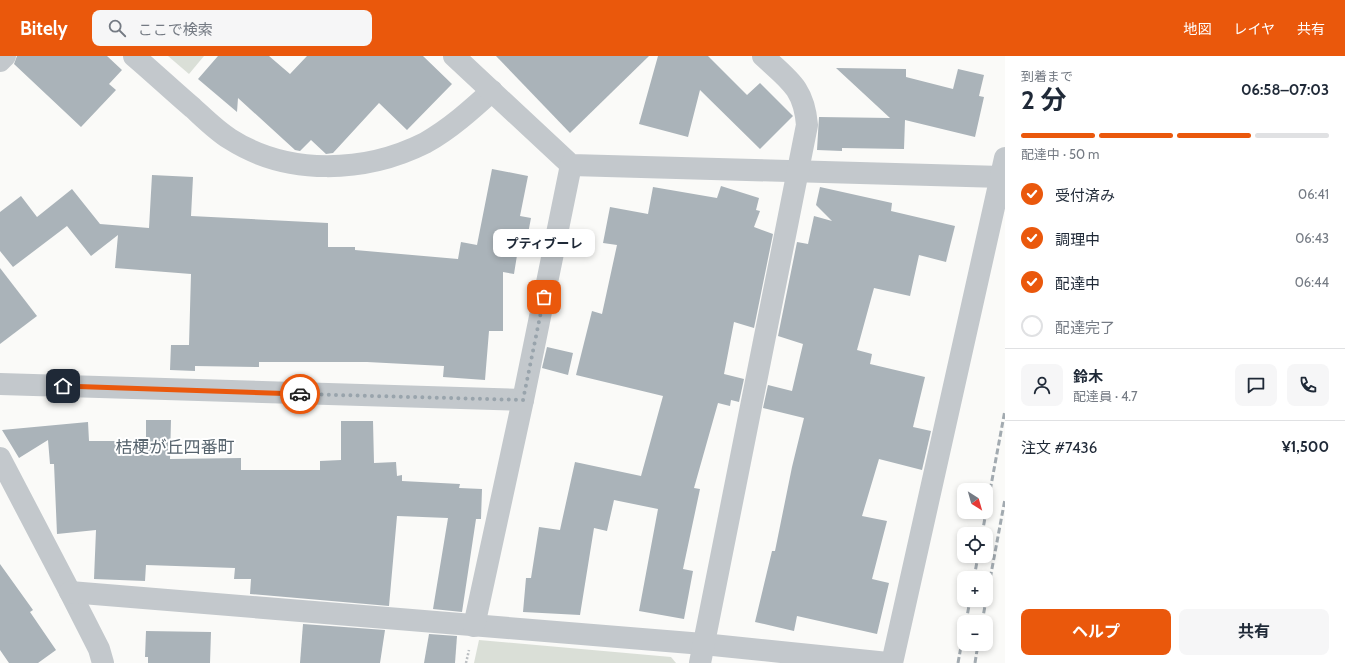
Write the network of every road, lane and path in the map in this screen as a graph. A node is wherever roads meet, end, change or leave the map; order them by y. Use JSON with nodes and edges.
{"nodes":[{"id":1,"x":5,"y":56,"type":"edge"},
{"id":2,"x":134,"y":56,"type":"edge"},
{"id":3,"x":454,"y":56,"type":"edge"},
{"id":4,"x":763,"y":56,"type":"edge"},
{"id":5,"x":0,"y":61,"type":"edge"},
{"id":6,"x":492,"y":91,"type":"junction"},
{"id":7,"x":571,"y":165,"type":"junction"},
{"id":8,"x":1003,"y":168,"type":"edge"},
{"id":9,"x":798,"y":170,"type":"junction"},
{"id":10,"x":0,"y":384,"type":"edge"},
{"id":11,"x":523,"y":400,"type":"junction"},
{"id":12,"x":0,"y":458,"type":"edge"},
{"id":13,"x":70,"y":592,"type":"junction"},
{"id":14,"x":474,"y":626,"type":"junction"},
{"id":15,"x":470,"y":648,"type":"dead end"},
{"id":16,"x":702,"y":654,"type":"edge"},
{"id":17,"x":103,"y":663,"type":"edge"},
{"id":18,"x":466,"y":663,"type":"edge"},
{"id":19,"x":888,"y":663,"type":"edge"},
{"id":20,"x":892,"y":663,"type":"edge"}],
"edges":[{"from":1,"to":5,"type":"street"},
{"from":2,"to":6,"type":"street"},
{"from":3,"to":6,"type":"street"},
{"from":4,"to":9,"type":"street"},
{"from":6,"to":7,"type":"street"},
{"from":7,"to":9,"type":"street"},
{"from":7,"to":11,"type":"street"},
{"from":8,"to":9,"type":"street"},
{"from":8,"to":20,"type":"street"},
{"from":9,"to":16,"type":"street"},
{"from":10,"to":11,"type":"street"},
{"from":11,"to":14,"type":"street"},
{"from":12,"to":13,"type":"street"},
{"from":13,"to":14,"type":"street"},
{"from":13,"to":17,"type":"street"},
{"from":14,"to":16,"type":"street"},
{"from":15,"to":18,"type":"path"},
{"from":16,"to":19,"type":"street"}]}
